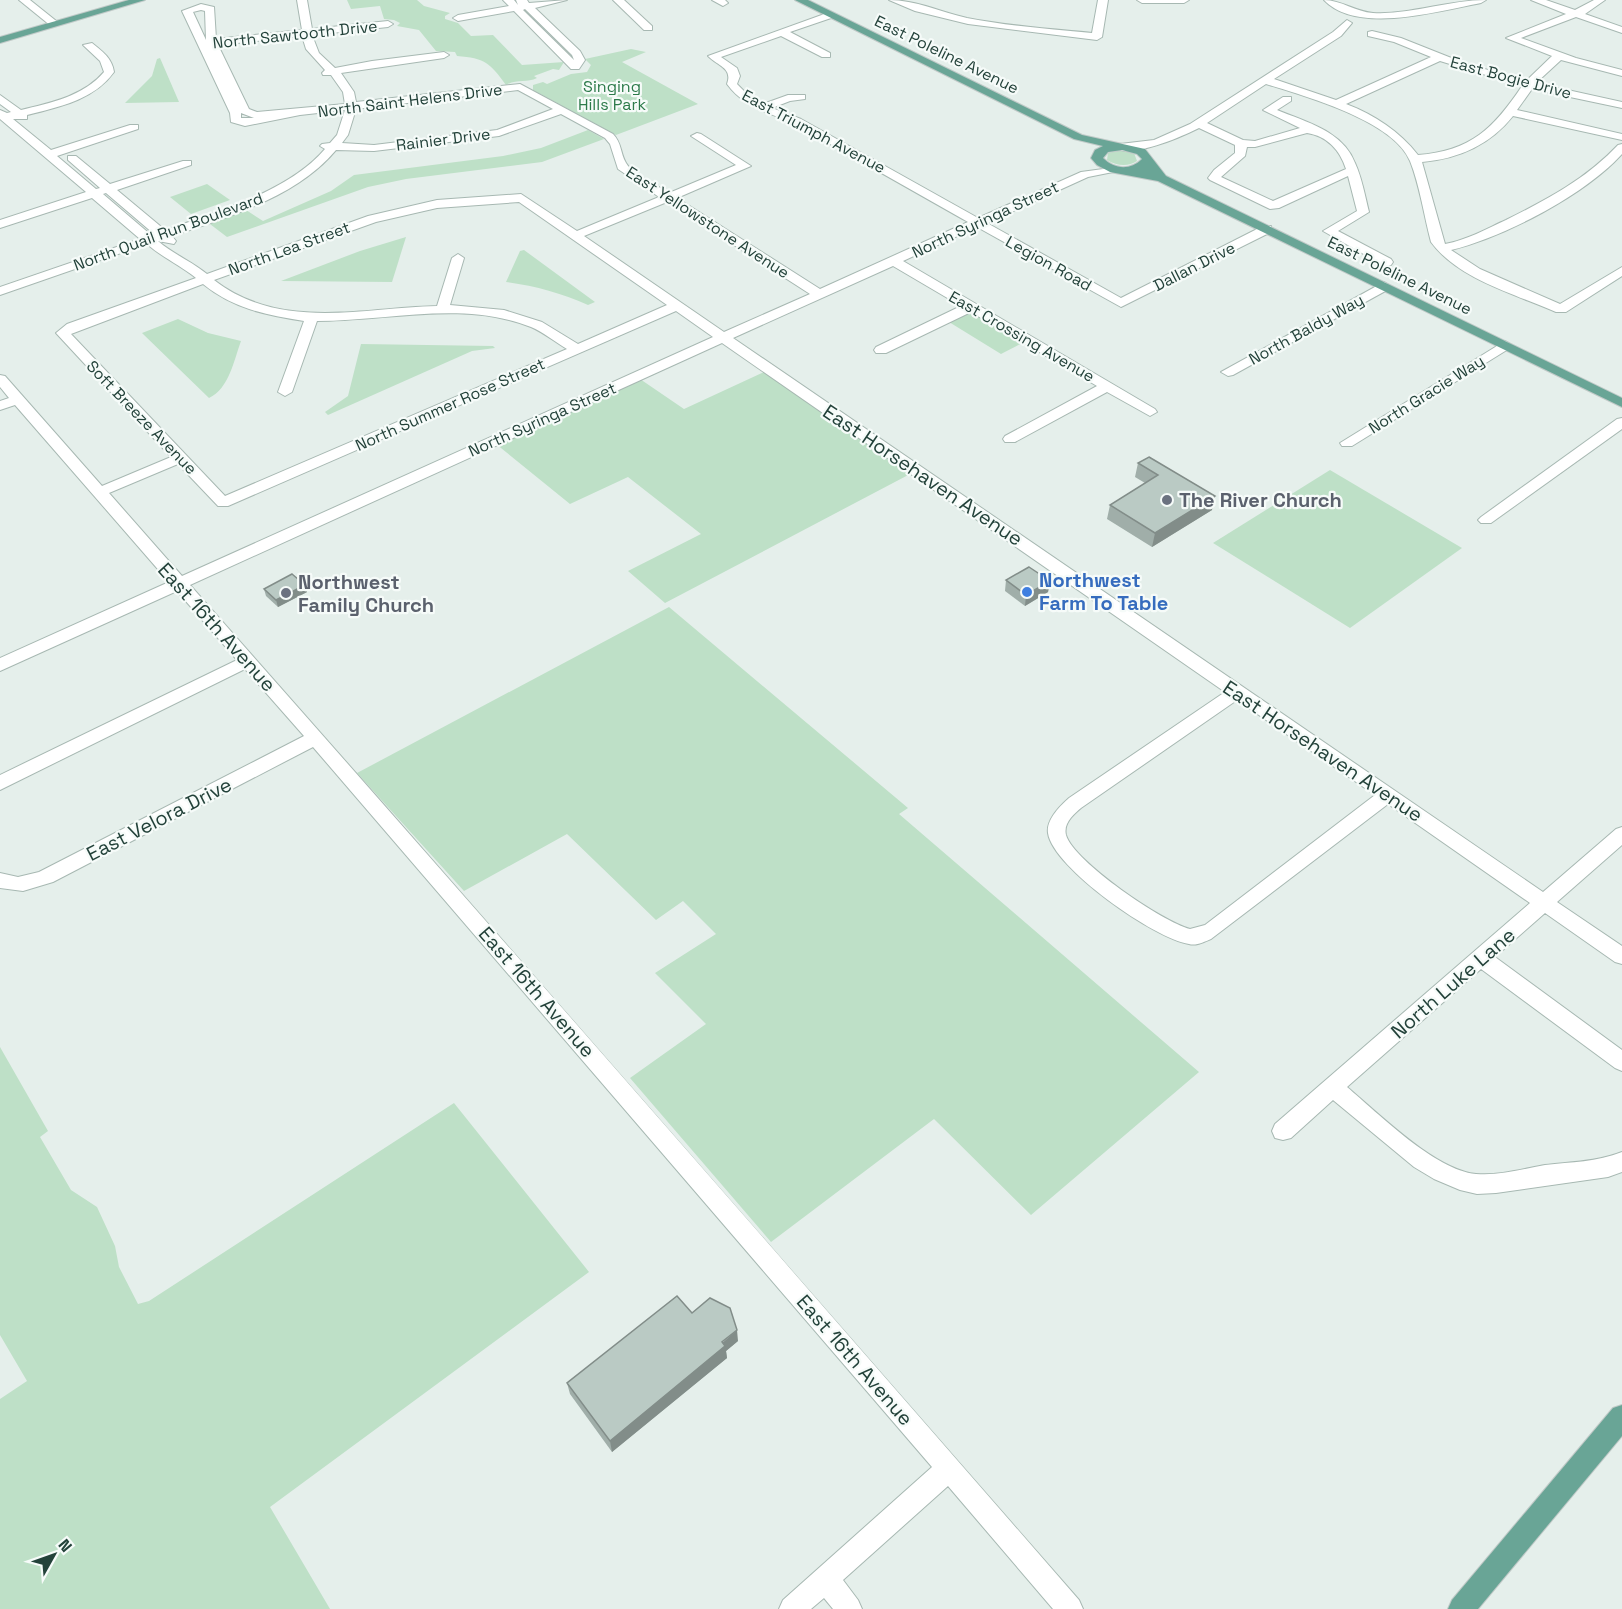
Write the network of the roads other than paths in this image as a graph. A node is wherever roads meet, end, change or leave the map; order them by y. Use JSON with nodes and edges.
{"nodes":[{"id":1,"x":24,"y":0,"type":"edge"},
{"id":2,"x":140,"y":0,"type":"edge"},
{"id":3,"x":289,"y":0,"type":"edge"},
{"id":4,"x":302,"y":0,"type":"edge"},
{"id":5,"x":562,"y":0,"type":"edge"},
{"id":6,"x":618,"y":0,"type":"edge"},
{"id":7,"x":800,"y":0,"type":"edge"},
{"id":8,"x":894,"y":0,"type":"edge"},
{"id":9,"x":1103,"y":0,"type":"edge"},
{"id":10,"x":1142,"y":0,"type":"edge"},
{"id":11,"x":1184,"y":0,"type":"edge"},
{"id":12,"x":1329,"y":0,"type":"edge"},
{"id":13,"x":1480,"y":0,"type":"edge"},
{"id":14,"x":1536,"y":0,"type":"edge"},
{"id":15,"x":1600,"y":0,"type":"edge"},
{"id":16,"x":518,"y":3,"type":"edge"},
{"id":17,"x":1340,"y":8,"type":"junction"},
{"id":18,"x":1575,"y":14,"type":"junction"},
{"id":19,"x":830,"y":15,"type":"junction"},
{"id":20,"x":1403,"y":15,"type":"junction"},
{"id":21,"x":1371,"y":16,"type":"junction"},
{"id":22,"x":458,"y":18,"type":"dead end"},
{"id":23,"x":1347,"y":22,"type":"junction"},
{"id":24,"x":55,"y":24,"type":"junction"},
{"id":25,"x":388,"y":24,"type":"dead end"},
{"id":26,"x":1392,"y":27,"type":"junction"},
{"id":27,"x":648,"y":28,"type":"dead end"},
{"id":28,"x":1622,"y":30,"type":"edge"},
{"id":29,"x":781,"y":32,"type":"junction"},
{"id":30,"x":1356,"y":32,"type":"dead end"},
{"id":31,"x":300,"y":34,"type":"junction"},
{"id":32,"x":1337,"y":34,"type":"junction"},
{"id":33,"x":1372,"y":34,"type":"junction"},
{"id":34,"x":0,"y":40,"type":"edge"},
{"id":35,"x":1404,"y":42,"type":"junction"},
{"id":36,"x":207,"y":43,"type":"junction"},
{"id":37,"x":88,"y":45,"type":"dead end"},
{"id":38,"x":444,"y":55,"type":"dead end"},
{"id":39,"x":826,"y":55,"type":"dead end"},
{"id":40,"x":1559,"y":56,"type":"junction"},
{"id":41,"x":1439,"y":57,"type":"junction"},
{"id":42,"x":328,"y":73,"type":"junction"},
{"id":43,"x":1622,"y":73,"type":"edge"},
{"id":44,"x":1264,"y":80,"type":"junction"},
{"id":45,"x":1529,"y":84,"type":"junction"},
{"id":46,"x":520,"y":87,"type":"joint"},
{"id":47,"x":801,"y":97,"type":"dead end"},
{"id":48,"x":0,"y":98,"type":"edge"},
{"id":49,"x":1287,"y":99,"type":"dead end"},
{"id":50,"x":1336,"y":104,"type":"junction"},
{"id":51,"x":1622,"y":105,"type":"edge"},
{"id":52,"x":765,"y":107,"type":"junction"},
{"id":53,"x":346,"y":108,"type":"junction"},
{"id":54,"x":561,"y":110,"type":"junction"},
{"id":55,"x":300,"y":112,"type":"junction"},
{"id":56,"x":1511,"y":112,"type":"junction"},
{"id":57,"x":19,"y":114,"type":"junction"},
{"id":58,"x":3,"y":115,"type":"edge"},
{"id":59,"x":1198,"y":123,"type":"junction"},
{"id":60,"x":134,"y":127,"type":"dead end"},
{"id":61,"x":1314,"y":130,"type":"junction"},
{"id":62,"x":697,"y":136,"type":"dead end"},
{"id":63,"x":1078,"y":137,"type":"junction"},
{"id":64,"x":1622,"y":137,"type":"edge"},
{"id":65,"x":1156,"y":143,"type":"junction"},
{"id":66,"x":1240,"y":143,"type":"junction"},
{"id":67,"x":327,"y":146,"type":"junction"},
{"id":68,"x":1120,"y":147,"type":"junction"},
{"id":69,"x":1622,"y":147,"type":"edge"},
{"id":70,"x":62,"y":150,"type":"junction"},
{"id":71,"x":49,"y":154,"type":"junction"},
{"id":72,"x":1098,"y":158,"type":"junction"},
{"id":73,"x":1146,"y":159,"type":"junction"},
{"id":74,"x":1415,"y":159,"type":"junction"},
{"id":75,"x":187,"y":163,"type":"dead end"},
{"id":76,"x":1118,"y":170,"type":"junction"},
{"id":77,"x":1352,"y":170,"type":"junction"},
{"id":78,"x":1085,"y":174,"type":"junction"},
{"id":79,"x":1162,"y":178,"type":"junction"},
{"id":80,"x":108,"y":189,"type":"junction"},
{"id":81,"x":94,"y":193,"type":"junction"},
{"id":82,"x":521,"y":198,"type":"joint"},
{"id":83,"x":669,"y":198,"type":"junction"},
{"id":84,"x":977,"y":223,"type":"junction"},
{"id":85,"x":0,"y":224,"type":"edge"},
{"id":86,"x":1267,"y":229,"type":"junction"},
{"id":87,"x":159,"y":231,"type":"junction"},
{"id":88,"x":577,"y":235,"type":"junction"},
{"id":89,"x":144,"y":236,"type":"junction"},
{"id":90,"x":1441,"y":248,"type":"junction"},
{"id":91,"x":458,"y":258,"type":"dead end"},
{"id":92,"x":184,"y":260,"type":"junction"},
{"id":93,"x":894,"y":261,"type":"junction"},
{"id":94,"x":1387,"y":262,"type":"dead end"},
{"id":95,"x":1622,"y":271,"type":"edge"},
{"id":96,"x":204,"y":279,"type":"junction"},
{"id":97,"x":0,"y":282,"type":"edge"},
{"id":98,"x":1384,"y":286,"type":"junction"},
{"id":99,"x":0,"y":291,"type":"edge"},
{"id":100,"x":819,"y":294,"type":"junction"},
{"id":101,"x":1122,"y":303,"type":"joint"},
{"id":102,"x":678,"y":305,"type":"junction"},
{"id":103,"x":972,"y":306,"type":"junction"},
{"id":104,"x":443,"y":308,"type":"junction"},
{"id":105,"x":312,"y":317,"type":"junction"},
{"id":106,"x":64,"y":331,"type":"joint"},
{"id":107,"x":722,"y":337,"type":"junction"},
{"id":108,"x":1505,"y":345,"type":"junction"},
{"id":109,"x":575,"y":348,"type":"junction"},
{"id":110,"x":881,"y":350,"type":"dead end"},
{"id":111,"x":1228,"y":372,"type":"dead end"},
{"id":112,"x":0,"y":379,"type":"edge"},
{"id":113,"x":1108,"y":387,"type":"junction"},
{"id":114,"x":285,"y":392,"type":"dead end"},
{"id":115,"x":9,"y":402,"type":"edge"},
{"id":116,"x":1622,"y":403,"type":"edge"},
{"id":117,"x":1150,"y":412,"type":"dead end"},
{"id":118,"x":1622,"y":422,"type":"edge"},
{"id":119,"x":1010,"y":439,"type":"dead end"},
{"id":120,"x":1347,"y":443,"type":"dead end"},
{"id":121,"x":181,"y":458,"type":"junction"},
{"id":122,"x":99,"y":492,"type":"junction"},
{"id":123,"x":223,"y":503,"type":"joint"},
{"id":124,"x":1486,"y":520,"type":"dead end"},
{"id":125,"x":178,"y":583,"type":"junction"},
{"id":126,"x":248,"y":661,"type":"junction"},
{"id":127,"x":0,"y":665,"type":"edge"},
{"id":128,"x":1237,"y":692,"type":"junction"},
{"id":129,"x":315,"y":738,"type":"junction"},
{"id":130,"x":0,"y":783,"type":"edge"},
{"id":131,"x":1388,"y":795,"type":"junction"},
{"id":132,"x":1618,"y":844,"type":"edge"},
{"id":133,"x":0,"y":880,"type":"edge"},
{"id":134,"x":1545,"y":902,"type":"junction"},
{"id":135,"x":1622,"y":956,"type":"edge"},
{"id":136,"x":1481,"y":958,"type":"junction"},
{"id":137,"x":1622,"y":1062,"type":"edge"},
{"id":138,"x":1332,"y":1088,"type":"junction"},
{"id":139,"x":1283,"y":1131,"type":"dead end"},
{"id":140,"x":1622,"y":1162,"type":"edge"},
{"id":141,"x":1622,"y":1417,"type":"edge"},
{"id":142,"x":949,"y":1468,"type":"junction"},
{"id":143,"x":825,"y":1579,"type":"junction"},
{"id":144,"x":792,"y":1609,"type":"edge"},
{"id":145,"x":849,"y":1609,"type":"edge"},
{"id":146,"x":1070,"y":1609,"type":"edge"},
{"id":147,"x":1461,"y":1609,"type":"edge"}],
"edges":[{"from":1,"to":24,"type":"street"},
{"from":2,"to":24,"type":"main road"},
{"from":3,"to":31,"type":"street"},
{"from":4,"to":31,"type":"street"},
{"from":5,"to":16,"type":"street"},
{"from":6,"to":27,"type":"street"},
{"from":7,"to":19,"type":"main road","name":"East Poleline Avenue"},
{"from":8,"to":9,"type":"street"},
{"from":10,"to":11,"type":"street"},
{"from":12,"to":17,"type":"street"},
{"from":13,"to":20,"type":"street"},
{"from":14,"to":18,"type":"street"},
{"from":15,"to":18,"type":"street"},
{"from":16,"to":16,"type":"street"},
{"from":16,"to":22,"type":"street"},
{"from":17,"to":21,"type":"street"},
{"from":17,"to":23,"type":"street"},
{"from":18,"to":28,"type":"street"},
{"from":18,"to":40,"type":"street"},
{"from":19,"to":29,"type":"street","name":"East Triumph Avenue"},
{"from":19,"to":63,"type":"main road","name":"East Poleline Avenue"},
{"from":20,"to":21,"type":"street"},
{"from":20,"to":26,"type":"street"},
{"from":21,"to":23,"type":"street"},
{"from":21,"to":26,"type":"street"},
{"from":23,"to":32,"type":"street"},
{"from":23,"to":33,"type":"street","name":"East Bogie Drive"},
{"from":24,"to":34,"type":"main road"},
{"from":25,"to":31,"type":"street","name":"North Sawtooth Drive"},
{"from":26,"to":33,"type":"street"},
{"from":26,"to":35,"type":"street","name":"East Bogie Drive"},
{"from":29,"to":39,"type":"street"},
{"from":29,"to":52,"type":"street","name":"East Triumph Avenue"},
{"from":30,"to":32,"type":"street"},
{"from":31,"to":36,"type":"street","name":"North Sawtooth Drive"},
{"from":31,"to":42,"type":"street"},
{"from":32,"to":44,"type":"street"},
{"from":33,"to":35,"type":"street","name":"East Bogie Drive"},
{"from":35,"to":41,"type":"street","name":"East Bogie Drive"},
{"from":36,"to":55,"type":"street","name":"North Saint Helens Drive"},
{"from":36,"to":55,"type":"street","name":"North Saint Helens Drive"},
{"from":37,"to":57,"type":"street"},
{"from":38,"to":42,"type":"street"},
{"from":40,"to":43,"type":"street"},
{"from":40,"to":45,"type":"street"},
{"from":41,"to":45,"type":"street","name":"East Bogie Drive"},
{"from":41,"to":50,"type":"street"},
{"from":42,"to":53,"type":"street"},
{"from":44,"to":50,"type":"street"},
{"from":44,"to":59,"type":"street"},
{"from":45,"to":51,"type":"street","name":"East Bogie Drive"},
{"from":45,"to":56,"type":"street"},
{"from":46,"to":53,"type":"street","name":"North Saint Helens Drive"},
{"from":46,"to":54,"type":"street","name":"East Yellowstone Avenue"},
{"from":47,"to":52,"type":"street"},
{"from":48,"to":57,"type":"street"},
{"from":49,"to":61,"type":"street"},
{"from":50,"to":74,"type":"street"},
{"from":52,"to":84,"type":"street","name":"East Triumph Avenue"},
{"from":53,"to":55,"type":"street","name":"North Saint Helens Drive"},
{"from":53,"to":67,"type":"street","name":"North Quail Run Boulevard"},
{"from":54,"to":67,"type":"street","name":"Rainier Drive"},
{"from":54,"to":83,"type":"street","name":"East Yellowstone Avenue"},
{"from":56,"to":64,"type":"street"},
{"from":56,"to":74,"type":"street"},
{"from":57,"to":58,"type":"street"},
{"from":57,"to":70,"type":"street"},
{"from":58,"to":71,"type":"street"},
{"from":59,"to":65,"type":"street"},
{"from":59,"to":66,"type":"street"},
{"from":60,"to":70,"type":"street"},
{"from":61,"to":66,"type":"street"},
{"from":61,"to":77,"type":"street"},
{"from":62,"to":83,"type":"street"},
{"from":63,"to":68,"type":"main road","name":"East Poleline Avenue"},
{"from":63,"to":72,"type":"main road","name":"East Poleline Avenue"},
{"from":65,"to":68,"type":"street"},
{"from":65,"to":73,"type":"street"},
{"from":66,"to":77,"type":"street"},
{"from":67,"to":87,"type":"street","name":"North Quail Run Boulevard"},
{"from":68,"to":72,"type":"main road"},
{"from":68,"to":73,"type":"main road","name":"East Poleline Avenue"},
{"from":69,"to":90,"type":"street"},
{"from":70,"to":71,"type":"street"},
{"from":70,"to":80,"type":"street"},
{"from":71,"to":81,"type":"street"},
{"from":72,"to":76,"type":"main road","name":"East Poleline Avenue"},
{"from":72,"to":78,"type":"street","name":"North Syringa Street"},
{"from":73,"to":76,"type":"main road"},
{"from":73,"to":79,"type":"main road","name":"East Poleline Avenue"},
{"from":74,"to":90,"type":"street"},
{"from":75,"to":80,"type":"street"},
{"from":76,"to":78,"type":"street","name":"North Syringa Street"},
{"from":76,"to":79,"type":"main road","name":"East Poleline Avenue"},
{"from":77,"to":94,"type":"street"},
{"from":78,"to":84,"type":"street","name":"North Syringa Street"},
{"from":79,"to":86,"type":"main road","name":"East Poleline Avenue"},
{"from":80,"to":81,"type":"street"},
{"from":80,"to":87,"type":"street"},
{"from":81,"to":85,"type":"street"},
{"from":81,"to":89,"type":"street"},
{"from":82,"to":88,"type":"street","name":"East Horsehaven Avenue"},
{"from":82,"to":96,"type":"street","name":"North Lea Street"},
{"from":83,"to":88,"type":"street"},
{"from":83,"to":100,"type":"street","name":"East Yellowstone Avenue"},
{"from":84,"to":93,"type":"street","name":"North Syringa Street"},
{"from":84,"to":101,"type":"street","name":"Legion Road"},
{"from":86,"to":98,"type":"main road","name":"East Poleline Avenue"},
{"from":86,"to":101,"type":"street","name":"Dallan Drive"},
{"from":87,"to":89,"type":"street","name":"North Quail Run Boulevard"},
{"from":87,"to":92,"type":"street"},
{"from":88,"to":102,"type":"street","name":"East Horsehaven Avenue"},
{"from":89,"to":92,"type":"street"},
{"from":89,"to":97,"type":"street","name":"North Quail Run Boulevard"},
{"from":89,"to":99,"type":"street","name":"North Quail Run Boulevard"},
{"from":90,"to":95,"type":"street"},
{"from":91,"to":104,"type":"street"},
{"from":92,"to":96,"type":"street"},
{"from":93,"to":100,"type":"street","name":"North Syringa Street"},
{"from":93,"to":103,"type":"street","name":"East Crossing Avenue"},
{"from":96,"to":105,"type":"street"},
{"from":96,"to":106,"type":"street","name":"North Lea Street"},
{"from":98,"to":108,"type":"main road","name":"East Poleline Avenue"},
{"from":98,"to":111,"type":"street","name":"North Baldy Way"},
{"from":100,"to":107,"type":"street","name":"North Syringa Street"},
{"from":102,"to":107,"type":"street","name":"East Horsehaven Avenue"},
{"from":102,"to":109,"type":"street","name":"North Summer Rose Street"},
{"from":103,"to":110,"type":"street"},
{"from":103,"to":113,"type":"street","name":"East Crossing Avenue"},
{"from":104,"to":105,"type":"street"},
{"from":104,"to":109,"type":"street"},
{"from":105,"to":114,"type":"street"},
{"from":106,"to":121,"type":"street","name":"Soft Breeze Avenue"},
{"from":107,"to":125,"type":"street","name":"North Syringa Street"},
{"from":107,"to":128,"type":"street","name":"East Horsehaven Avenue"},
{"from":108,"to":116,"type":"main road","name":"East Poleline Avenue"},
{"from":108,"to":120,"type":"street","name":"North Gracie Way"},
{"from":109,"to":123,"type":"street","name":"North Summer Rose Street"},
{"from":112,"to":115,"type":"street","name":"East 16th Avenue"},
{"from":113,"to":117,"type":"street","name":"East Crossing Avenue"},
{"from":113,"to":119,"type":"street"},
{"from":115,"to":122,"type":"street","name":"East 16th Avenue"},
{"from":118,"to":124,"type":"street"},
{"from":121,"to":122,"type":"street"},
{"from":121,"to":123,"type":"street","name":"Soft Breeze Avenue"},
{"from":122,"to":125,"type":"street","name":"East 16th Avenue"},
{"from":125,"to":126,"type":"street","name":"East 16th Avenue"},
{"from":125,"to":127,"type":"street","name":"North Syringa Street"},
{"from":126,"to":129,"type":"street","name":"East 16th Avenue"},
{"from":126,"to":130,"type":"street"},
{"from":128,"to":131,"type":"street","name":"East Horsehaven Avenue"},
{"from":128,"to":131,"type":"street"},
{"from":129,"to":133,"type":"street","name":"East Velora Drive"},
{"from":129,"to":142,"type":"street","name":"East 16th Avenue"},
{"from":131,"to":134,"type":"street","name":"East Horsehaven Avenue"},
{"from":132,"to":134,"type":"street","name":"North Luke Lane"},
{"from":134,"to":135,"type":"street","name":"East Horsehaven Avenue"},
{"from":134,"to":136,"type":"street","name":"North Luke Lane"},
{"from":136,"to":137,"type":"street"},
{"from":136,"to":138,"type":"street","name":"North Luke Lane"},
{"from":138,"to":139,"type":"street","name":"North Luke Lane"},
{"from":138,"to":140,"type":"street"},
{"from":141,"to":147,"type":"main road"},
{"from":142,"to":143,"type":"street"},
{"from":142,"to":146,"type":"street","name":"East 16th Avenue"},
{"from":143,"to":144,"type":"street"},
{"from":143,"to":145,"type":"street"}]}
